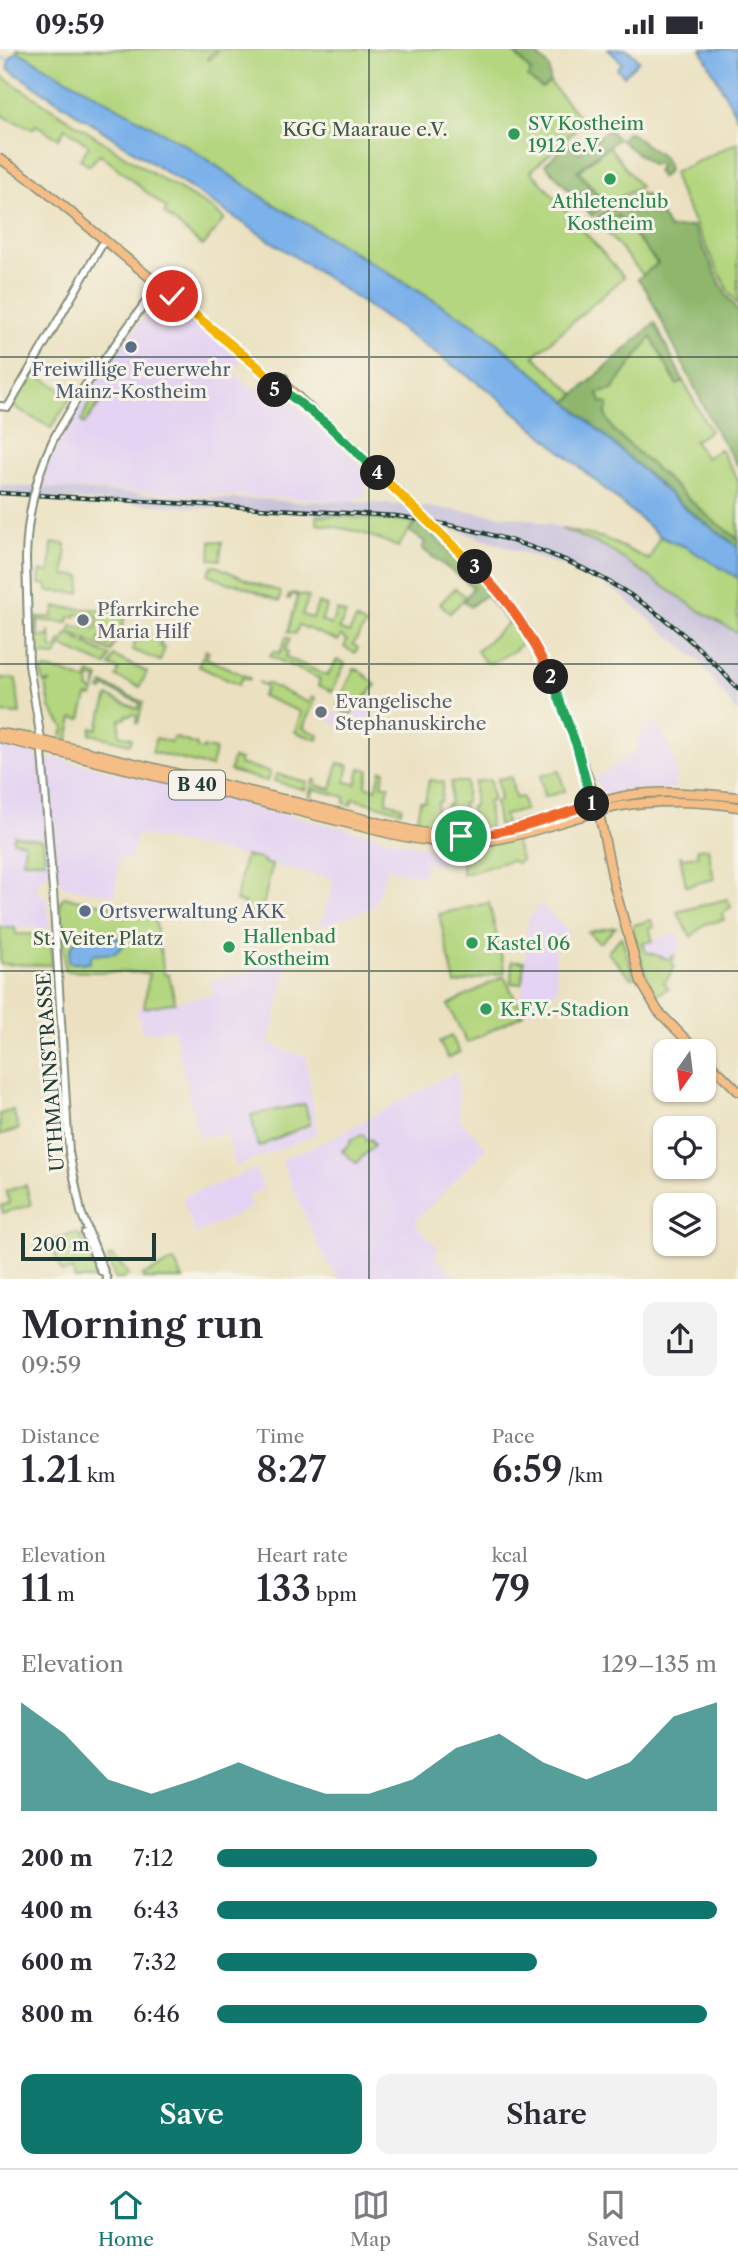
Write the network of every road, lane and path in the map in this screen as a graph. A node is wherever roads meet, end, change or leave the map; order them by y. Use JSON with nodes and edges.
{"nodes":[{"id":1,"x":0,"y":159,"type":"edge"},
{"id":2,"x":104,"y":241,"type":"junction"},
{"id":3,"x":158,"y":285,"type":"junction"},
{"id":4,"x":4,"y":406,"type":"edge"},
{"id":5,"x":0,"y":736,"type":"edge"},
{"id":6,"x":41,"y":744,"type":"junction"},
{"id":7,"x":738,"y":797,"type":"edge"},
{"id":8,"x":646,"y":798,"type":"junction"},
{"id":9,"x":596,"y":807,"type":"junction"},
{"id":10,"x":738,"y":807,"type":"edge"},
{"id":11,"x":685,"y":1039,"type":"edge"},
{"id":12,"x":716,"y":1069,"type":"edge"},
{"id":13,"x":738,"y":1091,"type":"edge"},
{"id":14,"x":106,"y":1279,"type":"edge"}],
"edges":[{"from":1,"to":2,"type":"main road"},
{"from":2,"to":3,"type":"main road"},
{"from":2,"to":4,"type":"street"},
{"from":3,"to":6,"type":"street","name":"UTHMANNSTRASSE","bridge":true},
{"from":3,"to":9,"type":"main road","bridge":true},
{"from":5,"to":6,"type":"main road","number":"B 40"},
{"from":6,"to":9,"type":"main road","number":"B 40"},
{"from":6,"to":14,"type":"street","name":"UTHMANNSTRASSE"},
{"from":7,"to":8,"type":"main road","number":"B 40"},
{"from":8,"to":9,"type":"main road","number":"B 40"},
{"from":8,"to":10,"type":"main road","number":"B 40"},
{"from":9,"to":11,"type":"main road"},
{"from":12,"to":13,"type":"main road"}]}
